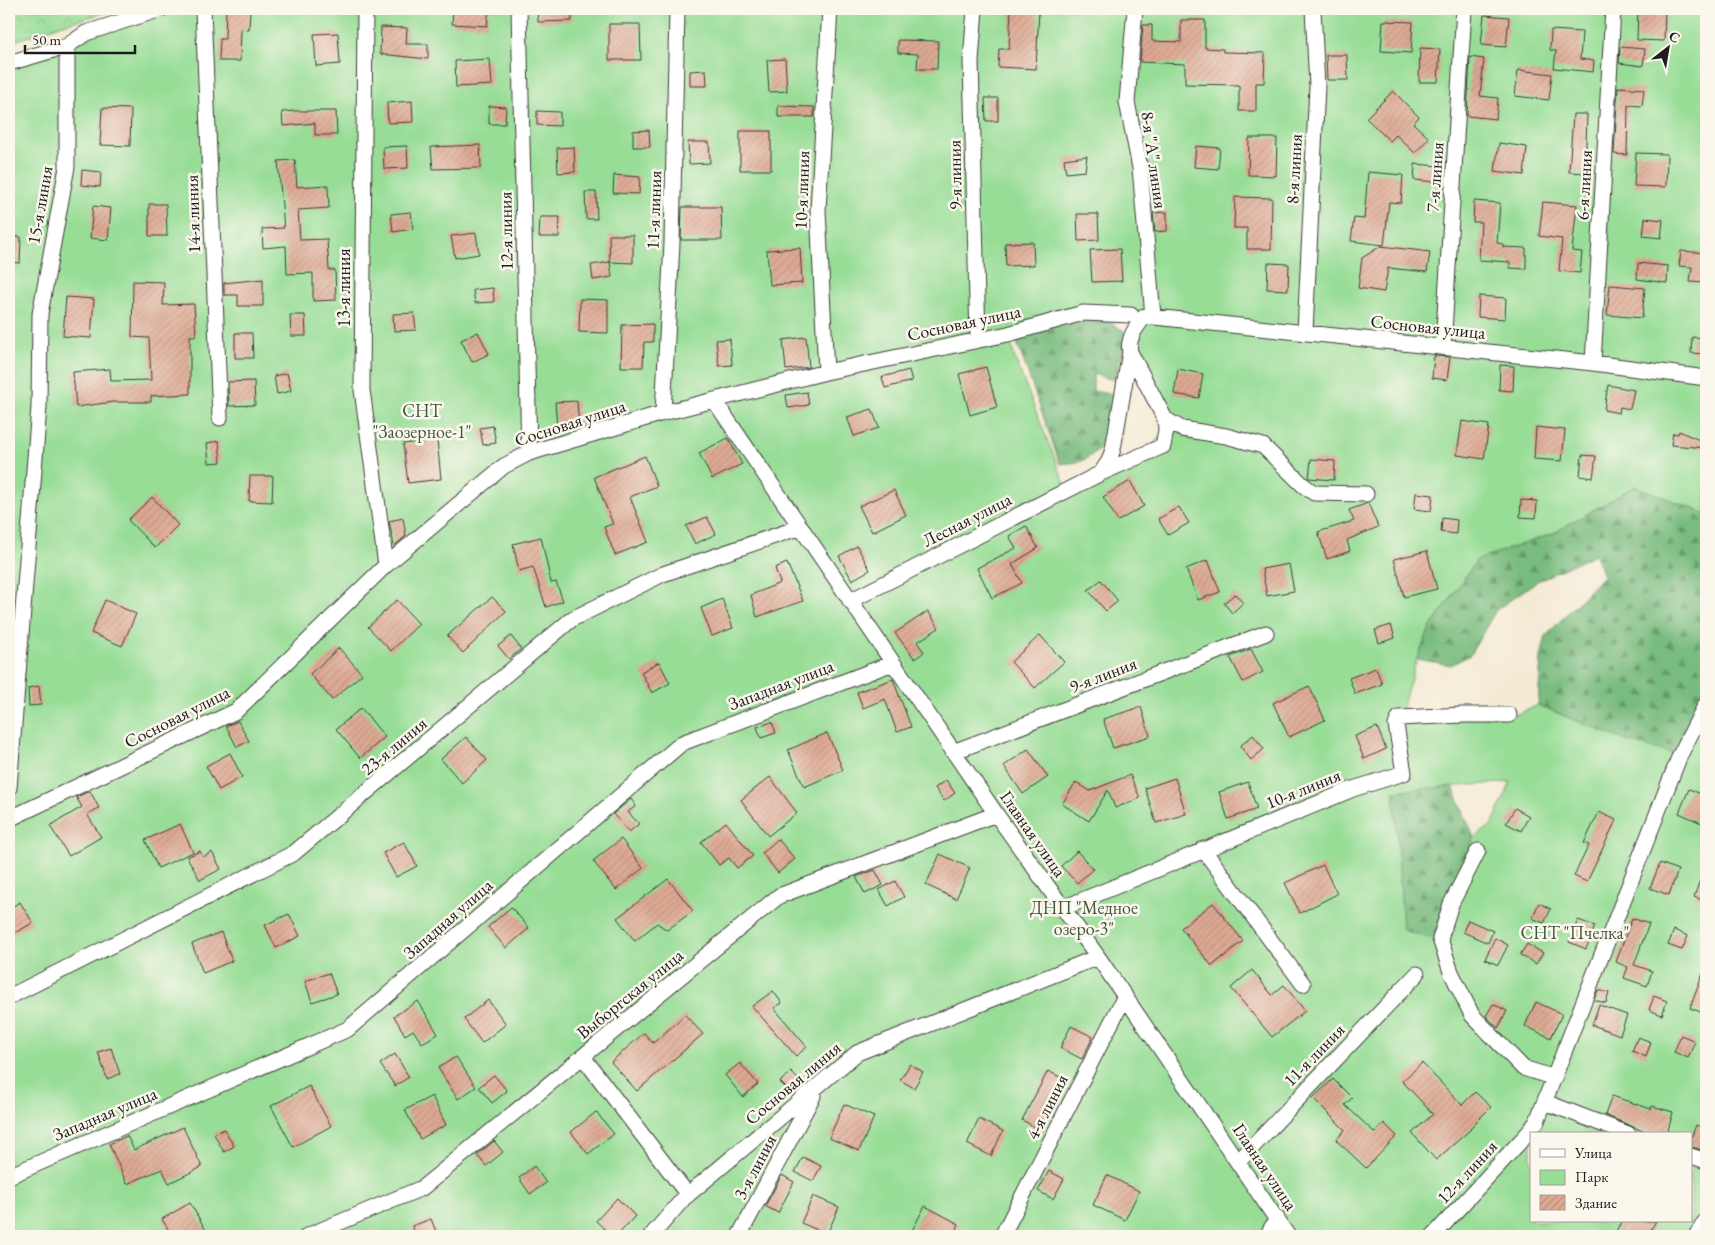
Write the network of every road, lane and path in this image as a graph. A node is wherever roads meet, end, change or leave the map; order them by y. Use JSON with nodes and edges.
{"nodes":[{"id":1,"x":161,"y":9,"type":"edge"},
{"id":2,"x":203,"y":9,"type":"edge"},
{"id":3,"x":365,"y":9,"type":"edge"},
{"id":4,"x":520,"y":9,"type":"edge"},
{"id":5,"x":677,"y":9,"type":"edge"},
{"id":6,"x":830,"y":9,"type":"edge"},
{"id":7,"x":975,"y":9,"type":"edge"},
{"id":8,"x":1135,"y":9,"type":"edge"},
{"id":9,"x":1313,"y":9,"type":"edge"},
{"id":10,"x":1464,"y":9,"type":"edge"},
{"id":11,"x":1613,"y":9,"type":"edge"},
{"id":12,"x":67,"y":46,"type":"junction"},
{"id":13,"x":9,"y":63,"type":"edge"},
{"id":14,"x":1143,"y":316,"type":"junction"},
{"id":15,"x":1305,"y":332,"type":"junction"},
{"id":16,"x":978,"y":340,"type":"junction"},
{"id":17,"x":1443,"y":348,"type":"junction"},
{"id":18,"x":1130,"y":352,"type":"junction"},
{"id":19,"x":1593,"y":363,"type":"junction"},
{"id":20,"x":826,"y":372,"type":"junction"},
{"id":21,"x":1706,"y":378,"type":"edge"},
{"id":22,"x":714,"y":400,"type":"junction"},
{"id":23,"x":663,"y":413,"type":"junction"},
{"id":24,"x":220,"y":418,"type":"dead end"},
{"id":25,"x":1165,"y":419,"type":"junction"},
{"id":26,"x":529,"y":453,"type":"junction"},
{"id":27,"x":1101,"y":473,"type":"junction"},
{"id":28,"x":1366,"y":494,"type":"dead end"},
{"id":29,"x":801,"y":527,"type":"junction"},
{"id":30,"x":386,"y":565,"type":"junction"},
{"id":31,"x":850,"y":601,"type":"junction"},
{"id":32,"x":1266,"y":633,"type":"dead end"},
{"id":33,"x":893,"y":663,"type":"junction"},
{"id":34,"x":1706,"y":704,"type":"edge"},
{"id":35,"x":1509,"y":715,"type":"dead end"},
{"id":36,"x":953,"y":752,"type":"junction"},
{"id":37,"x":9,"y":788,"type":"edge"},
{"id":38,"x":996,"y":814,"type":"junction"},
{"id":39,"x":9,"y":819,"type":"edge"},
{"id":40,"x":1203,"y":849,"type":"junction"},
{"id":41,"x":1478,"y":851,"type":"dead end"},
{"id":42,"x":1062,"y":908,"type":"junction"},
{"id":43,"x":1098,"y":957,"type":"junction"},
{"id":44,"x":1417,"y":974,"type":"dead end"},
{"id":45,"x":1302,"y":984,"type":"dead end"},
{"id":46,"x":1125,"y":996,"type":"junction"},
{"id":47,"x":9,"y":997,"type":"edge"},
{"id":48,"x":583,"y":1057,"type":"junction"},
{"id":49,"x":1554,"y":1078,"type":"junction"},
{"id":50,"x":817,"y":1088,"type":"junction"},
{"id":51,"x":1545,"y":1102,"type":"junction"},
{"id":52,"x":1623,"y":1132,"type":"edge"},
{"id":53,"x":1692,"y":1156,"type":"edge"},
{"id":54,"x":1239,"y":1161,"type":"junction"},
{"id":55,"x":1706,"y":1161,"type":"edge"},
{"id":56,"x":9,"y":1176,"type":"edge"},
{"id":57,"x":688,"y":1195,"type":"junction"},
{"id":58,"x":1277,"y":1218,"type":"junction"},
{"id":59,"x":1706,"y":1220,"type":"edge"},
{"id":60,"x":307,"y":1236,"type":"edge"},
{"id":61,"x":651,"y":1236,"type":"edge"},
{"id":62,"x":739,"y":1236,"type":"edge"},
{"id":63,"x":1002,"y":1236,"type":"edge"},
{"id":64,"x":1267,"y":1236,"type":"edge"},
{"id":65,"x":1288,"y":1236,"type":"edge"},
{"id":66,"x":1433,"y":1236,"type":"edge"},
{"id":67,"x":1696,"y":1236,"type":"edge"}],
"edges":[{"from":1,"to":12,"type":"street"},
{"from":2,"to":24,"type":"street","name":"14-я линия"},
{"from":3,"to":30,"type":"street","name":"13-я линия"},
{"from":4,"to":26,"type":"street","name":"12-я линия"},
{"from":5,"to":23,"type":"street","name":"11-я линия"},
{"from":6,"to":20,"type":"street","name":"10-я линия"},
{"from":7,"to":16,"type":"street","name":"9-я линия"},
{"from":8,"to":14,"type":"street","name":"8-я \"А\" линия"},
{"from":9,"to":15,"type":"street","name":"8-я линия"},
{"from":10,"to":17,"type":"street","name":"7-я линия"},
{"from":11,"to":19,"type":"street","name":"6-я линия"},
{"from":12,"to":13,"type":"street"},
{"from":12,"to":37,"type":"street","name":"15-я линия"},
{"from":14,"to":15,"type":"street","name":"Сосновая улица"},
{"from":14,"to":16,"type":"street","name":"Сосновая улица"},
{"from":14,"to":18,"type":"street"},
{"from":15,"to":17,"type":"street","name":"Сосновая улица"},
{"from":16,"to":20,"type":"street","name":"Сосновая улица"},
{"from":17,"to":19,"type":"street","name":"Сосновая улица"},
{"from":18,"to":25,"type":"street"},
{"from":18,"to":27,"type":"street"},
{"from":19,"to":21,"type":"street","name":"Сосновая улица"},
{"from":20,"to":22,"type":"street","name":"Сосновая улица"},
{"from":22,"to":23,"type":"street","name":"Сосновая улица"},
{"from":22,"to":29,"type":"street","name":"Главная улица"},
{"from":23,"to":26,"type":"street","name":"Сосновая улица"},
{"from":25,"to":27,"type":"street","name":"Лесная улица"},
{"from":25,"to":28,"type":"street"},
{"from":26,"to":30,"type":"street","name":"Сосновая улица"},
{"from":27,"to":31,"type":"street","name":"Лесная улица"},
{"from":29,"to":31,"type":"street","name":"Главная улица"},
{"from":29,"to":47,"type":"street","name":"23-я линия"},
{"from":30,"to":39,"type":"street","name":"Сосновая улица"},
{"from":31,"to":33,"type":"street","name":"Главная улица"},
{"from":32,"to":36,"type":"street","name":"9-я линия"},
{"from":33,"to":36,"type":"street","name":"Главная улица"},
{"from":33,"to":56,"type":"street","name":"Западная улица"},
{"from":34,"to":49,"type":"street","name":"12-я линия"},
{"from":35,"to":40,"type":"street","name":"10-я линия"},
{"from":36,"to":38,"type":"street","name":"Главная улица"},
{"from":38,"to":42,"type":"street","name":"Главная улица"},
{"from":38,"to":48,"type":"street","name":"Выборгская улица"},
{"from":40,"to":42,"type":"street","name":"10-я линия"},
{"from":40,"to":45,"type":"street"},
{"from":41,"to":49,"type":"street"},
{"from":42,"to":43,"type":"street","name":"Главная улица"},
{"from":43,"to":46,"type":"street","name":"Главная улица"},
{"from":43,"to":50,"type":"street","name":"Сосновая линия"},
{"from":44,"to":54,"type":"street","name":"11-я линия"},
{"from":46,"to":54,"type":"street","name":"Главная улица"},
{"from":46,"to":63,"type":"street","name":"4-я линия"},
{"from":48,"to":57,"type":"street"},
{"from":48,"to":60,"type":"street","name":"Выборгская улица"},
{"from":49,"to":51,"type":"street","name":"12-я линия"},
{"from":50,"to":57,"type":"street","name":"Сосновая линия"},
{"from":50,"to":62,"type":"street","name":"3-я линия"},
{"from":51,"to":52,"type":"street"},
{"from":51,"to":66,"type":"street","name":"12-я линия"},
{"from":53,"to":55,"type":"street"},
{"from":54,"to":58,"type":"street","name":"Главная улица"},
{"from":57,"to":61,"type":"street","name":"Сосновая линия"},
{"from":58,"to":64,"type":"street"},
{"from":58,"to":65,"type":"street","name":"Главная улица"},
{"from":59,"to":67,"type":"street"}]}
